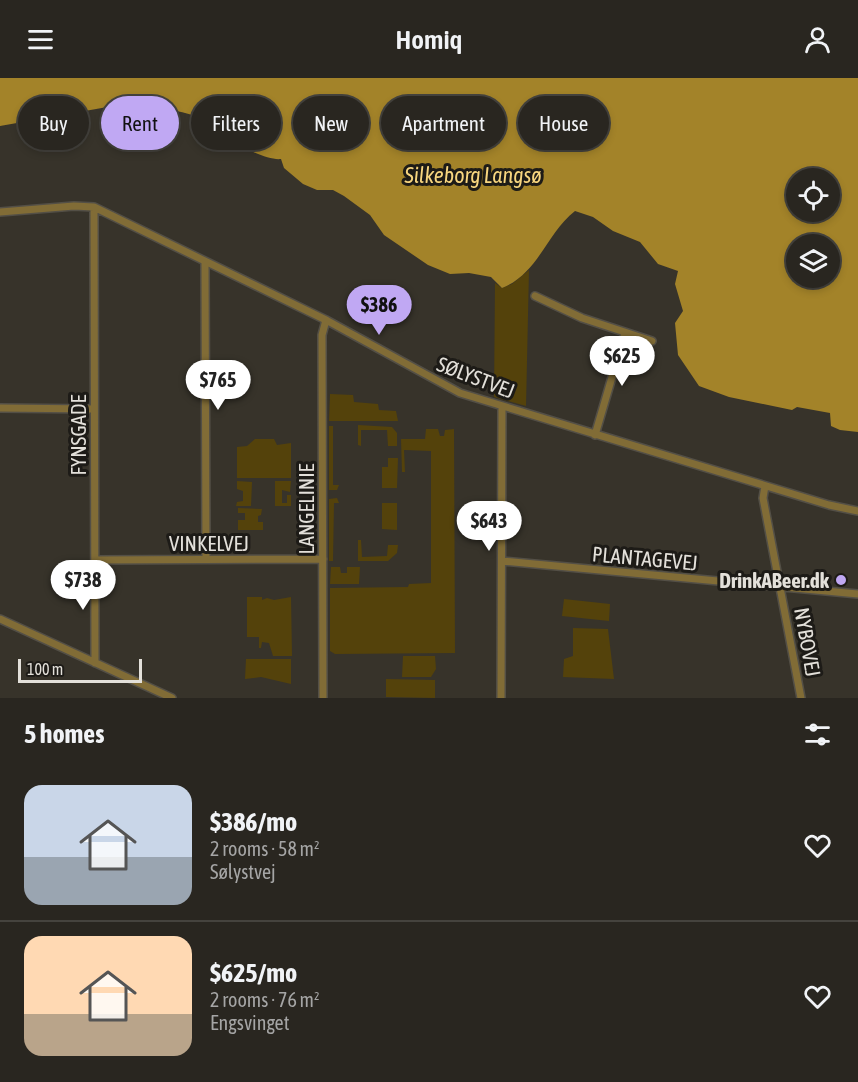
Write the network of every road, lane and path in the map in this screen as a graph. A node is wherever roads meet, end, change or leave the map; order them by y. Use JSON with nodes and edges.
{"nodes":[{"id":1,"x":94,"y":207,"type":"junction"},
{"id":2,"x":0,"y":213,"type":"edge"},
{"id":3,"x":206,"y":262,"type":"junction"},
{"id":4,"x":535,"y":296,"type":"dead end"},
{"id":5,"x":326,"y":320,"type":"junction"},
{"id":6,"x":625,"y":333,"type":"junction"},
{"id":7,"x":652,"y":341,"type":"dead end"},
{"id":8,"x":502,"y":406,"type":"junction"},
{"id":9,"x":0,"y":408,"type":"edge"},
{"id":10,"x":94,"y":409,"type":"junction"},
{"id":11,"x":595,"y":435,"type":"junction"},
{"id":12,"x":765,"y":486,"type":"junction"},
{"id":13,"x":858,"y":511,"type":"edge"},
{"id":14,"x":206,"y":559,"type":"junction"},
{"id":15,"x":323,"y":559,"type":"junction"},
{"id":16,"x":95,"y":560,"type":"junction"},
{"id":17,"x":502,"y":561,"type":"junction"},
{"id":18,"x":781,"y":587,"type":"junction"},
{"id":19,"x":858,"y":594,"type":"edge"},
{"id":20,"x":0,"y":619,"type":"edge"},
{"id":21,"x":95,"y":663,"type":"junction"},
{"id":22,"x":172,"y":698,"type":"edge"},
{"id":23,"x":323,"y":698,"type":"edge"},
{"id":24,"x":501,"y":698,"type":"edge"},
{"id":25,"x":801,"y":698,"type":"edge"}],
"edges":[{"from":1,"to":2,"type":"street","name":"SØLYSTVEJ"},
{"from":1,"to":3,"type":"street","name":"SØLYSTVEJ"},
{"from":1,"to":10,"type":"street","name":"FYNSGADE"},
{"from":3,"to":5,"type":"street","name":"SØLYSTVEJ"},
{"from":3,"to":14,"type":"street"},
{"from":4,"to":6,"type":"street"},
{"from":5,"to":8,"type":"street","name":"SØLYSTVEJ"},
{"from":5,"to":15,"type":"street","name":"LANGELINIE"},
{"from":6,"to":7,"type":"street"},
{"from":6,"to":11,"type":"street"},
{"from":8,"to":11,"type":"street","name":"SØLYSTVEJ"},
{"from":8,"to":17,"type":"street"},
{"from":9,"to":10,"type":"street"},
{"from":10,"to":16,"type":"street","name":"FYNSGADE"},
{"from":11,"to":12,"type":"street","name":"SØLYSTVEJ"},
{"from":12,"to":13,"type":"street","name":"SØLYSTVEJ"},
{"from":12,"to":18,"type":"street","name":"NYBOVEJ"},
{"from":14,"to":15,"type":"street","name":"VINKELVEJ"},
{"from":14,"to":16,"type":"street","name":"VINKELVEJ"},
{"from":15,"to":23,"type":"street","name":"LANGELINIE"},
{"from":16,"to":21,"type":"street","name":"FYNSGADE"},
{"from":17,"to":18,"type":"street","name":"PLANTAGEVEJ"},
{"from":17,"to":24,"type":"street"},
{"from":18,"to":19,"type":"street","name":"PLANTAGEVEJ"},
{"from":18,"to":25,"type":"street","name":"NYBOVEJ"},
{"from":20,"to":21,"type":"street"},
{"from":21,"to":22,"type":"street"}]}
